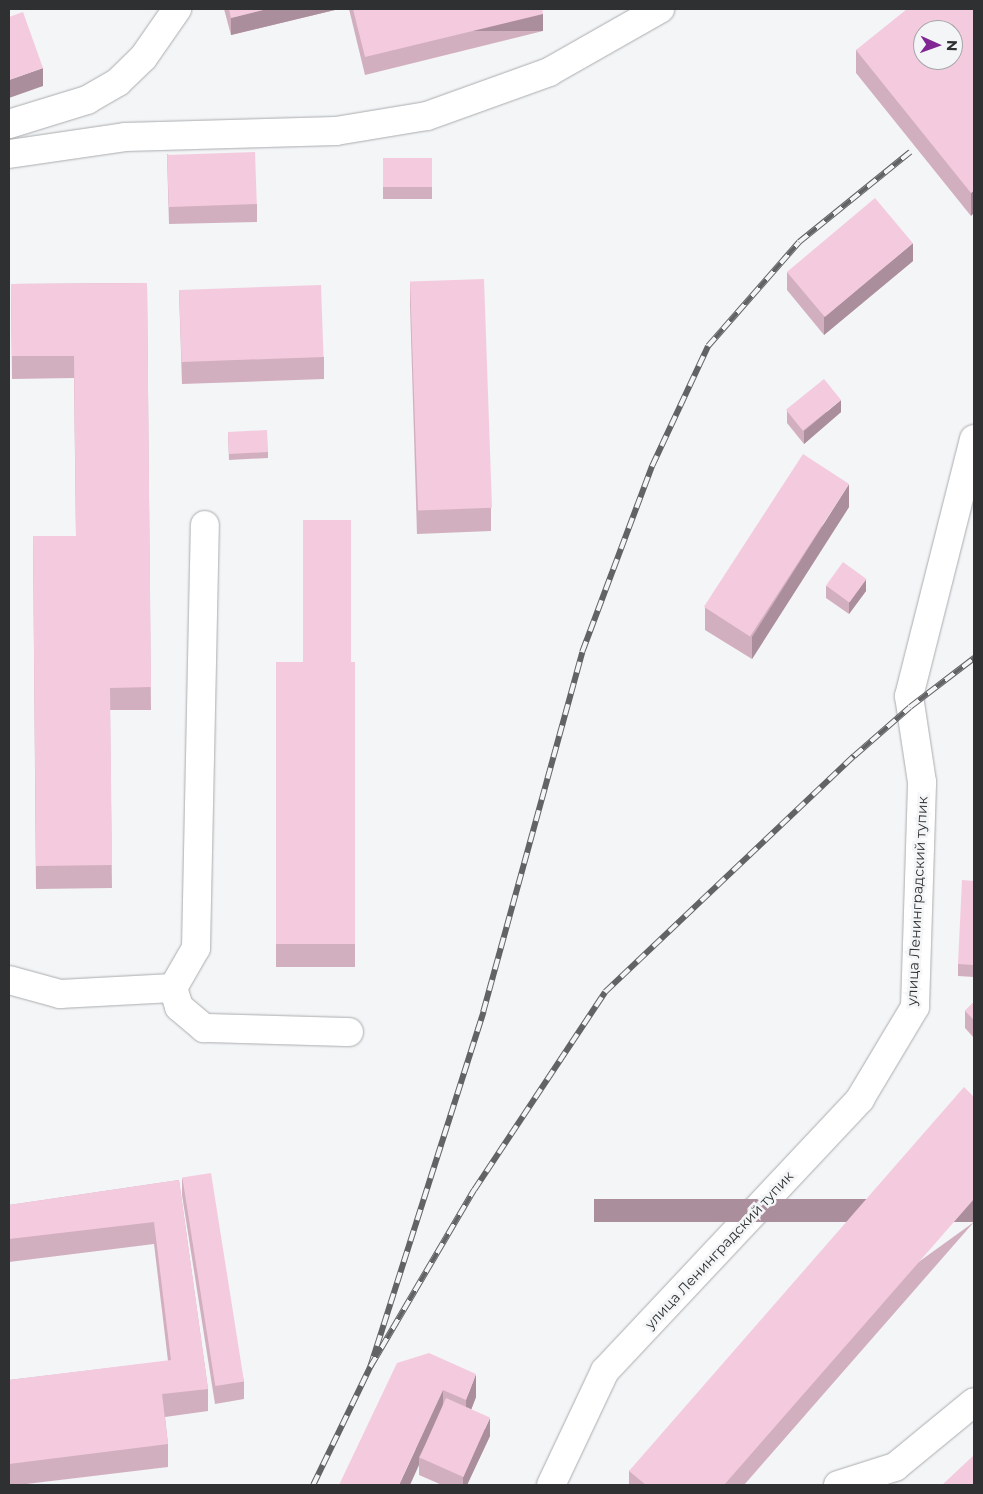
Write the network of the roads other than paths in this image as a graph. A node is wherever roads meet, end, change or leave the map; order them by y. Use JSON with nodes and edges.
{"nodes":[{"id":1,"x":177,"y":9,"type":"edge"},
{"id":2,"x":660,"y":9,"type":"edge"},
{"id":3,"x":9,"y":124,"type":"edge"},
{"id":4,"x":9,"y":154,"type":"edge"},
{"id":5,"x":974,"y":438,"type":"edge"},
{"id":6,"x":205,"y":525,"type":"dead end"},
{"id":7,"x":9,"y":980,"type":"edge"},
{"id":8,"x":174,"y":988,"type":"junction"},
{"id":9,"x":349,"y":1032,"type":"dead end"},
{"id":10,"x":974,"y":1402,"type":"edge"},
{"id":11,"x":553,"y":1484,"type":"edge"},
{"id":12,"x":838,"y":1485,"type":"edge"}],
"edges":[{"from":1,"to":3,"type":"street"},
{"from":2,"to":4,"type":"street"},
{"from":5,"to":11,"type":"street","name":"улица Ленинградский тупик"},
{"from":6,"to":8,"type":"street"},
{"from":7,"to":8,"type":"street"},
{"from":8,"to":9,"type":"street"},
{"from":10,"to":12,"type":"street"}]}
